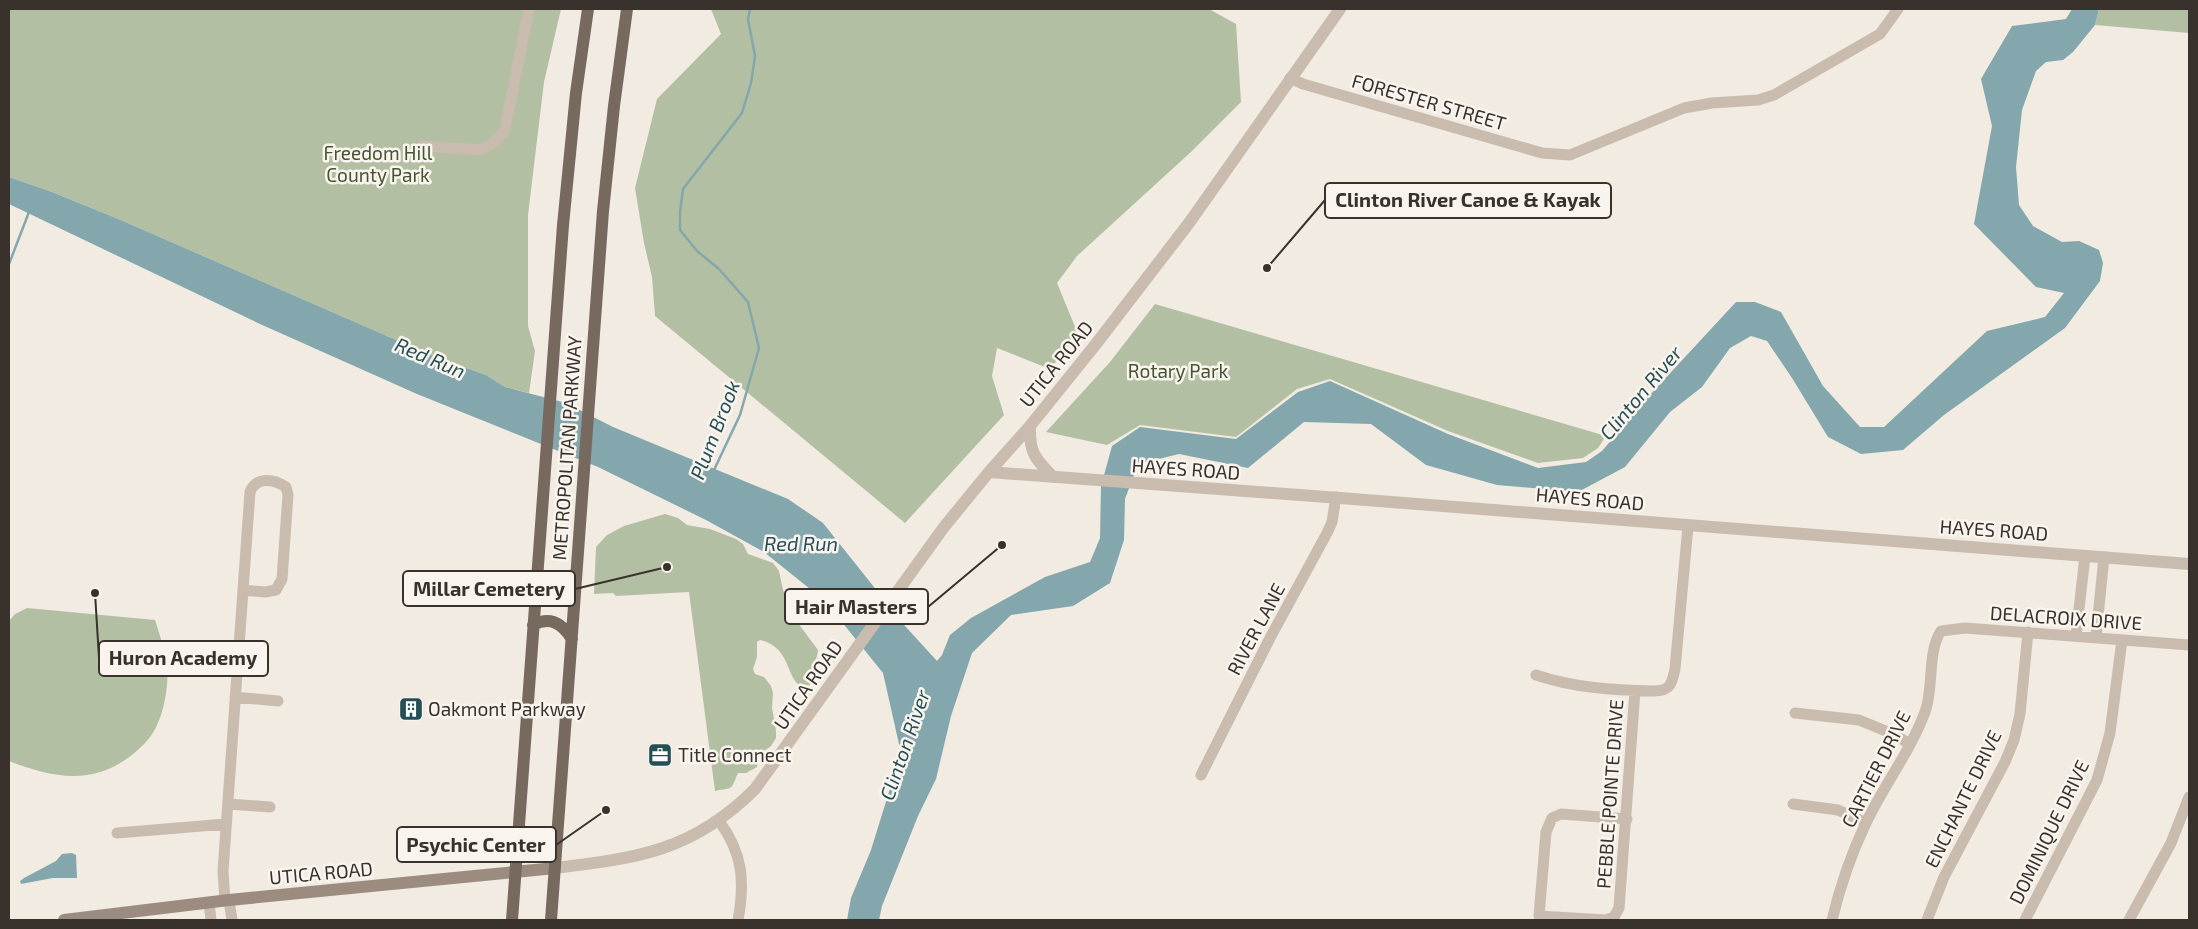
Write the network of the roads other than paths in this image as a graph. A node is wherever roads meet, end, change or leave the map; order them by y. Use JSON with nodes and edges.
{"nodes":[{"id":1,"x":529,"y":9,"type":"edge"},
{"id":2,"x":588,"y":9,"type":"edge"},
{"id":3,"x":628,"y":9,"type":"edge"},
{"id":4,"x":1340,"y":9,"type":"edge"},
{"id":5,"x":1898,"y":9,"type":"edge"},
{"id":6,"x":1290,"y":78,"type":"junction"},
{"id":7,"x":422,"y":146,"type":"dead end"},
{"id":8,"x":1030,"y":426,"type":"junction"},
{"id":9,"x":988,"y":472,"type":"junction"},
{"id":10,"x":1053,"y":477,"type":"junction"},
{"id":11,"x":1336,"y":497,"type":"junction"},
{"id":12,"x":1688,"y":526,"type":"junction"},
{"id":13,"x":2085,"y":556,"type":"junction"},
{"id":14,"x":2104,"y":557,"type":"junction"},
{"id":15,"x":2189,"y":564,"type":"edge"},
{"id":16,"x":243,"y":590,"type":"junction"},
{"id":17,"x":533,"y":625,"type":"junction"},
{"id":18,"x":1941,"y":631,"type":"joint"},
{"id":19,"x":2028,"y":632,"type":"junction"},
{"id":20,"x":2076,"y":636,"type":"junction"},
{"id":21,"x":2096,"y":637,"type":"junction"},
{"id":22,"x":572,"y":639,"type":"junction"},
{"id":23,"x":2122,"y":640,"type":"junction"},
{"id":24,"x":2189,"y":645,"type":"edge"},
{"id":25,"x":1536,"y":675,"type":"dead end"},
{"id":26,"x":1635,"y":691,"type":"junction"},
{"id":27,"x":235,"y":697,"type":"junction"},
{"id":28,"x":278,"y":700,"type":"dead end"},
{"id":29,"x":1795,"y":713,"type":"dead end"},
{"id":30,"x":1910,"y":744,"type":"junction"},
{"id":31,"x":1201,"y":775,"type":"dead end"},
{"id":32,"x":2189,"y":797,"type":"edge"},
{"id":33,"x":228,"y":804,"type":"junction"},
{"id":34,"x":1793,"y":804,"type":"dead end"},
{"id":35,"x":270,"y":808,"type":"dead end"},
{"id":36,"x":1627,"y":819,"type":"junction"},
{"id":37,"x":719,"y":821,"type":"junction"},
{"id":38,"x":1866,"y":823,"type":"junction"},
{"id":39,"x":226,"y":824,"type":"junction"},
{"id":40,"x":117,"y":833,"type":"dead end"},
{"id":41,"x":555,"y":868,"type":"junction"},
{"id":42,"x":516,"y":873,"type":"junction"},
{"id":43,"x":227,"y":901,"type":"junction"},
{"id":44,"x":209,"y":903,"type":"junction"},
{"id":45,"x":64,"y":920,"type":"edge"},
{"id":46,"x":211,"y":920,"type":"edge"},
{"id":47,"x":232,"y":920,"type":"edge"},
{"id":48,"x":512,"y":920,"type":"edge"},
{"id":49,"x":551,"y":920,"type":"edge"},
{"id":50,"x":738,"y":920,"type":"edge"},
{"id":51,"x":1832,"y":920,"type":"edge"},
{"id":52,"x":1927,"y":920,"type":"edge"},
{"id":53,"x":2024,"y":920,"type":"edge"},
{"id":54,"x":2129,"y":920,"type":"edge"}],
"edges":[{"from":1,"to":7,"type":"street"},
{"from":2,"to":17,"type":"main road","name":"METROPOLITAN PARKWAY"},
{"from":3,"to":22,"type":"main road","name":"METROPOLITAN PARKWAY"},
{"from":4,"to":6,"type":"street","name":"UTICA ROAD"},
{"from":5,"to":6,"type":"street","name":"FORESTER STREET"},
{"from":6,"to":8,"type":"street","name":"UTICA ROAD"},
{"from":8,"to":9,"type":"street","name":"UTICA ROAD"},
{"from":8,"to":10,"type":"street"},
{"from":9,"to":10,"type":"street","name":"HAYES ROAD"},
{"from":9,"to":37,"type":"street","name":"UTICA ROAD"},
{"from":10,"to":11,"type":"street","name":"HAYES ROAD"},
{"from":11,"to":12,"type":"street","name":"HAYES ROAD"},
{"from":11,"to":31,"type":"street","name":"RIVER LANE"},
{"from":12,"to":13,"type":"street","name":"HAYES ROAD"},
{"from":12,"to":26,"type":"street","name":"PEBBLE POINTE DRIVE"},
{"from":13,"to":14,"type":"street","name":"HAYES ROAD"},
{"from":13,"to":20,"type":"street"},
{"from":14,"to":15,"type":"street","name":"HAYES ROAD"},
{"from":14,"to":21,"type":"street"},
{"from":16,"to":16,"type":"street"},
{"from":16,"to":27,"type":"street"},
{"from":17,"to":22,"type":"main road"},
{"from":17,"to":42,"type":"main road","name":"METROPOLITAN PARKWAY"},
{"from":18,"to":19,"type":"street","name":"DELACROIX DRIVE"},
{"from":18,"to":30,"type":"street","name":"CARTIER DRIVE"},
{"from":19,"to":20,"type":"street","name":"DELACROIX DRIVE"},
{"from":19,"to":52,"type":"street","name":"ENCHANTE DRIVE"},
{"from":20,"to":21,"type":"street","name":"DELACROIX DRIVE"},
{"from":21,"to":23,"type":"street","name":"DELACROIX DRIVE"},
{"from":22,"to":41,"type":"main road","name":"METROPOLITAN PARKWAY"},
{"from":23,"to":24,"type":"street","name":"DELACROIX DRIVE"},
{"from":23,"to":53,"type":"street","name":"DOMINIQUE DRIVE"},
{"from":25,"to":26,"type":"street"},
{"from":26,"to":36,"type":"street","name":"PEBBLE POINTE DRIVE"},
{"from":27,"to":28,"type":"street"},
{"from":27,"to":33,"type":"street"},
{"from":29,"to":30,"type":"street"},
{"from":30,"to":38,"type":"street","name":"CARTIER DRIVE"},
{"from":32,"to":54,"type":"street"},
{"from":33,"to":35,"type":"street"},
{"from":33,"to":39,"type":"street"},
{"from":34,"to":38,"type":"street"},
{"from":36,"to":36,"type":"street","name":"PEBBLE POINTE DRIVE"},
{"from":37,"to":41,"type":"street","name":"UTICA ROAD"},
{"from":37,"to":50,"type":"street"},
{"from":38,"to":51,"type":"street","name":"CARTIER DRIVE"},
{"from":39,"to":40,"type":"street"},
{"from":39,"to":43,"type":"street"},
{"from":41,"to":42,"type":"main road","name":"UTICA ROAD"},
{"from":41,"to":49,"type":"main road","name":"METROPOLITAN PARKWAY"},
{"from":42,"to":43,"type":"main road","name":"UTICA ROAD"},
{"from":42,"to":48,"type":"main road","name":"METROPOLITAN PARKWAY"},
{"from":43,"to":44,"type":"main road","name":"UTICA ROAD"},
{"from":43,"to":47,"type":"street"},
{"from":44,"to":45,"type":"main road","name":"UTICA ROAD"},
{"from":44,"to":46,"type":"street"}]}
